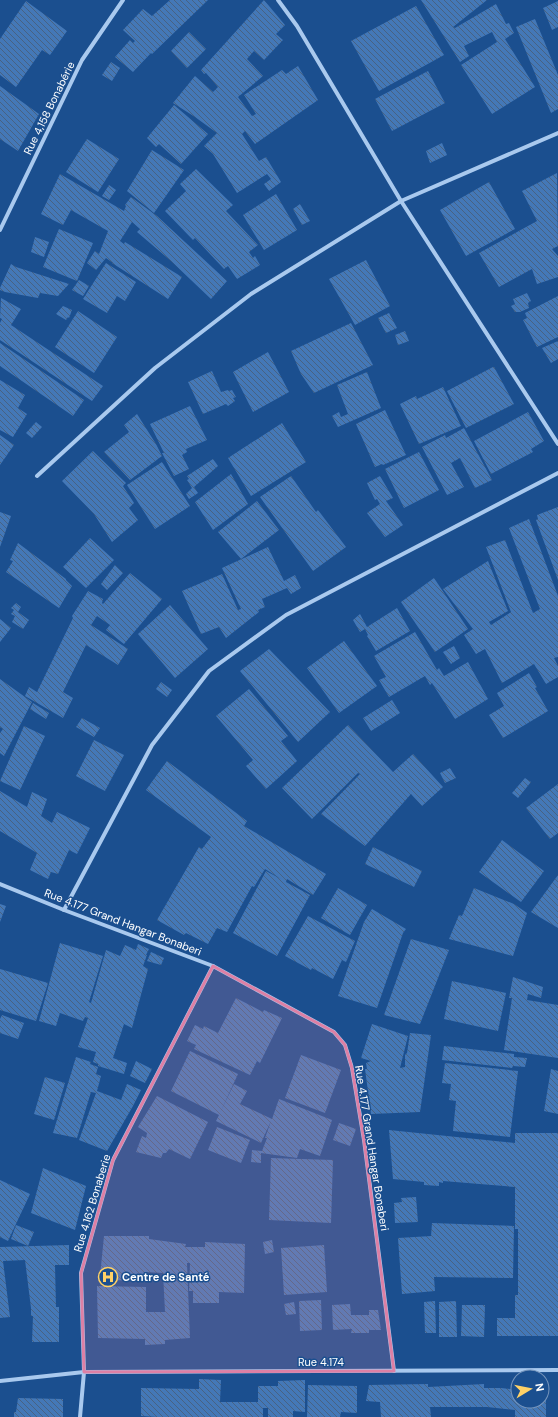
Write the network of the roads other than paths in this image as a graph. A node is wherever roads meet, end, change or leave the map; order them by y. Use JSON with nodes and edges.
{"nodes":[{"id":1,"x":123,"y":0,"type":"edge"},
{"id":2,"x":278,"y":0,"type":"edge"},
{"id":3,"x":558,"y":133,"type":"edge"},
{"id":4,"x":401,"y":201,"type":"junction"},
{"id":5,"x":0,"y":230,"type":"edge"},
{"id":6,"x":558,"y":444,"type":"edge"},
{"id":7,"x":558,"y":473,"type":"edge"},
{"id":8,"x":37,"y":476,"type":"dead end"},
{"id":9,"x":0,"y":884,"type":"edge"},
{"id":10,"x":64,"y":910,"type":"junction"},
{"id":11,"x":213,"y":966,"type":"junction"},
{"id":12,"x":558,"y":1370,"type":"edge"},
{"id":13,"x":394,"y":1371,"type":"junction"},
{"id":14,"x":84,"y":1372,"type":"junction"},
{"id":15,"x":0,"y":1381,"type":"edge"},
{"id":16,"x":80,"y":1417,"type":"edge"}],
"edges":[{"from":1,"to":5,"type":"street","name":"Rue 4,158 Bonabérie"},
{"from":2,"to":4,"type":"street"},
{"from":3,"to":4,"type":"street"},
{"from":4,"to":6,"type":"street"},
{"from":4,"to":8,"type":"street"},
{"from":7,"to":10,"type":"street"},
{"from":9,"to":10,"type":"street","name":"Rue 4.177 Grand Hangar Bonaberi"},
{"from":10,"to":11,"type":"street","name":"Rue 4.177 Grand Hangar Bonaberi"},
{"from":11,"to":13,"type":"street","name":"Rue 4.177 Grand Hangar Bonaberi"},
{"from":11,"to":14,"type":"street","name":"Rue 4.162 Bonaberie"},
{"from":12,"to":13,"type":"street","name":"Rue 4.174"},
{"from":13,"to":14,"type":"street","name":"Rue 4.174"},
{"from":14,"to":15,"type":"street","name":"Rue 4.174"},
{"from":14,"to":16,"type":"street","name":"Rue 4.162 Bonaberie"}]}
